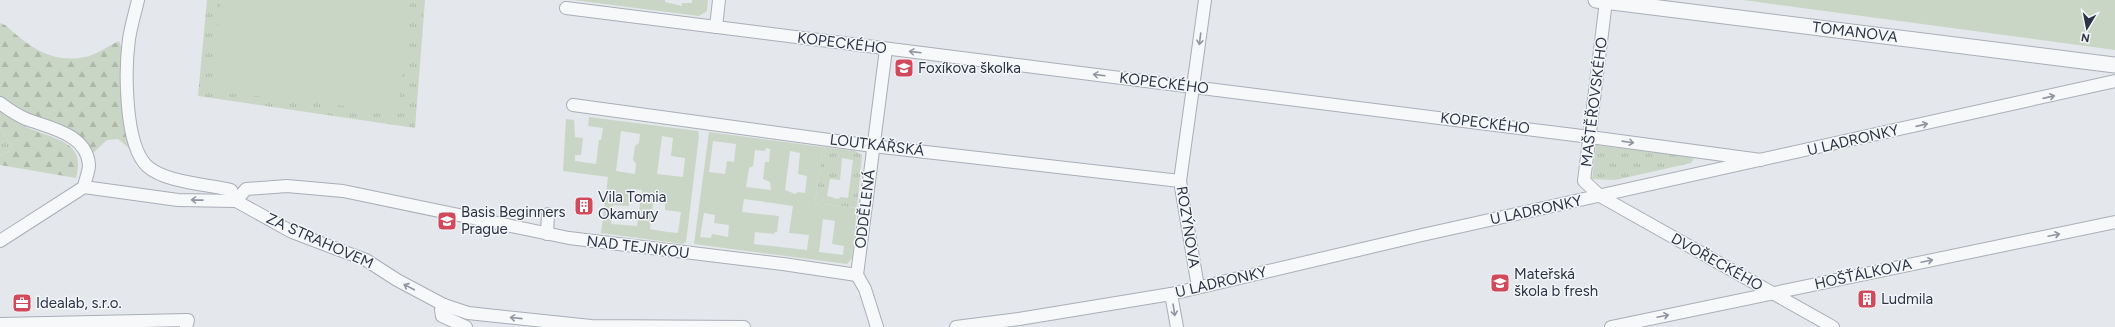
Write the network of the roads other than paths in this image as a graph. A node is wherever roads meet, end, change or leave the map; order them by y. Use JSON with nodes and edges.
{"nodes":[{"id":1,"x":138,"y":0,"type":"edge"},
{"id":2,"x":719,"y":0,"type":"edge"},
{"id":3,"x":1205,"y":0,"type":"edge"},
{"id":4,"x":1601,"y":1,"type":"edge"},
{"id":5,"x":566,"y":8,"type":"dead end"},
{"id":6,"x":716,"y":27,"type":"junction"},
{"id":7,"x":886,"y":49,"type":"junction"},
{"id":8,"x":2115,"y":65,"type":"edge"},
{"id":9,"x":2115,"y":81,"type":"edge"},
{"id":10,"x":1194,"y":86,"type":"junction"},
{"id":11,"x":0,"y":103,"type":"edge"},
{"id":12,"x":573,"y":105,"type":"dead end"},
{"id":13,"x":1590,"y":137,"type":"junction"},
{"id":14,"x":873,"y":146,"type":"junction"},
{"id":15,"x":1761,"y":160,"type":"junction"},
{"id":16,"x":1180,"y":181,"type":"junction"},
{"id":17,"x":84,"y":187,"type":"junction"},
{"id":18,"x":1600,"y":196,"type":"junction"},
{"id":19,"x":236,"y":201,"type":"junction"},
{"id":20,"x":548,"y":214,"type":"dead end"},
{"id":21,"x":2115,"y":222,"type":"edge"},
{"id":22,"x":546,"y":234,"type":"junction"},
{"id":23,"x":0,"y":241,"type":"edge"},
{"id":24,"x":857,"y":275,"type":"junction"},
{"id":25,"x":1198,"y":288,"type":"junction"},
{"id":26,"x":1772,"y":293,"type":"junction"},
{"id":27,"x":1171,"y":294,"type":"junction"},
{"id":28,"x":444,"y":305,"type":"junction"},
{"id":29,"x":0,"y":324,"type":"edge"},
{"id":30,"x":187,"y":324,"type":"edge"},
{"id":31,"x":466,"y":327,"type":"edge"},
{"id":32,"x":737,"y":327,"type":"edge"},
{"id":33,"x":744,"y":327,"type":"edge"},
{"id":34,"x":877,"y":327,"type":"edge"},
{"id":35,"x":956,"y":327,"type":"edge"},
{"id":36,"x":1177,"y":327,"type":"edge"},
{"id":37,"x":1611,"y":327,"type":"edge"},
{"id":38,"x":1833,"y":327,"type":"edge"}],
"edges":[{"from":1,"to":19,"type":"street"},
{"from":2,"to":6,"type":"street"},
{"from":3,"to":10,"type":"street","name":"ROZÝNOVA","one_way":true},
{"from":4,"to":8,"type":"street","name":"TOMANOVA"},
{"from":4,"to":13,"type":"street","name":"MAŠTĚŘOVSKÉHO"},
{"from":5,"to":6,"type":"street","name":"KOPECKÉHO"},
{"from":6,"to":7,"type":"street","name":"KOPECKÉHO"},
{"from":10,"to":7,"type":"street","name":"KOPECKÉHO","one_way":true},
{"from":7,"to":14,"type":"street","name":"ODDĚLENÁ"},
{"from":15,"to":9,"type":"street","name":"U LADRONKY","one_way":true},
{"from":10,"to":13,"type":"street","name":"KOPECKÉHO"},
{"from":10,"to":16,"type":"street","name":"ROZÝNOVA"},
{"from":11,"to":17,"type":"street"},
{"from":12,"to":14,"type":"street","name":"LOUTKÁŘSKÁ"},
{"from":13,"to":15,"type":"street","name":"KOPECKÉHO","one_way":true},
{"from":13,"to":18,"type":"street","name":"MAŠTĚŘOVSKÉHO"},
{"from":14,"to":16,"type":"street","name":"LOUTKÁŘSKÁ"},
{"from":14,"to":24,"type":"street","name":"ODDĚLENÁ"},
{"from":15,"to":18,"type":"street","name":"U LADRONKY"},
{"from":16,"to":25,"type":"street","name":"ROZÝNOVA"},
{"from":19,"to":17,"type":"street","name":"ZA STRAHOVEM","one_way":true},
{"from":17,"to":23,"type":"street"},
{"from":18,"to":25,"type":"street","name":"U LADRONKY"},
{"from":18,"to":26,"type":"street","name":"DVOŘECKÉHO"},
{"from":19,"to":22,"type":"street","name":"NAD TEJNKOU"},
{"from":28,"to":19,"type":"street","name":"ZA STRAHOVEM","one_way":true},
{"from":20,"to":22,"type":"street"},
{"from":26,"to":21,"type":"street","name":"HOŠŤÁLKOVA","one_way":true},
{"from":22,"to":24,"type":"street","name":"NAD TEJNKOU"},
{"from":24,"to":34,"type":"street"},
{"from":25,"to":27,"type":"street","name":"U LADRONKY"},
{"from":37,"to":26,"type":"street","name":"HOŠŤÁLKOVA","one_way":true},
{"from":26,"to":38,"type":"street","name":"DVOŘECKÉHO"},
{"from":27,"to":35,"type":"street","name":"U LADRONKY"},
{"from":27,"to":36,"type":"street","one_way":true},
{"from":28,"to":31,"type":"street"},
{"from":32,"to":28,"type":"street","name":"ZA STRAHOVEM","one_way":true},
{"from":29,"to":30,"type":"street"},
{"from":32,"to":33,"type":"street","name":"ZA STRAHOVEM"}]}
